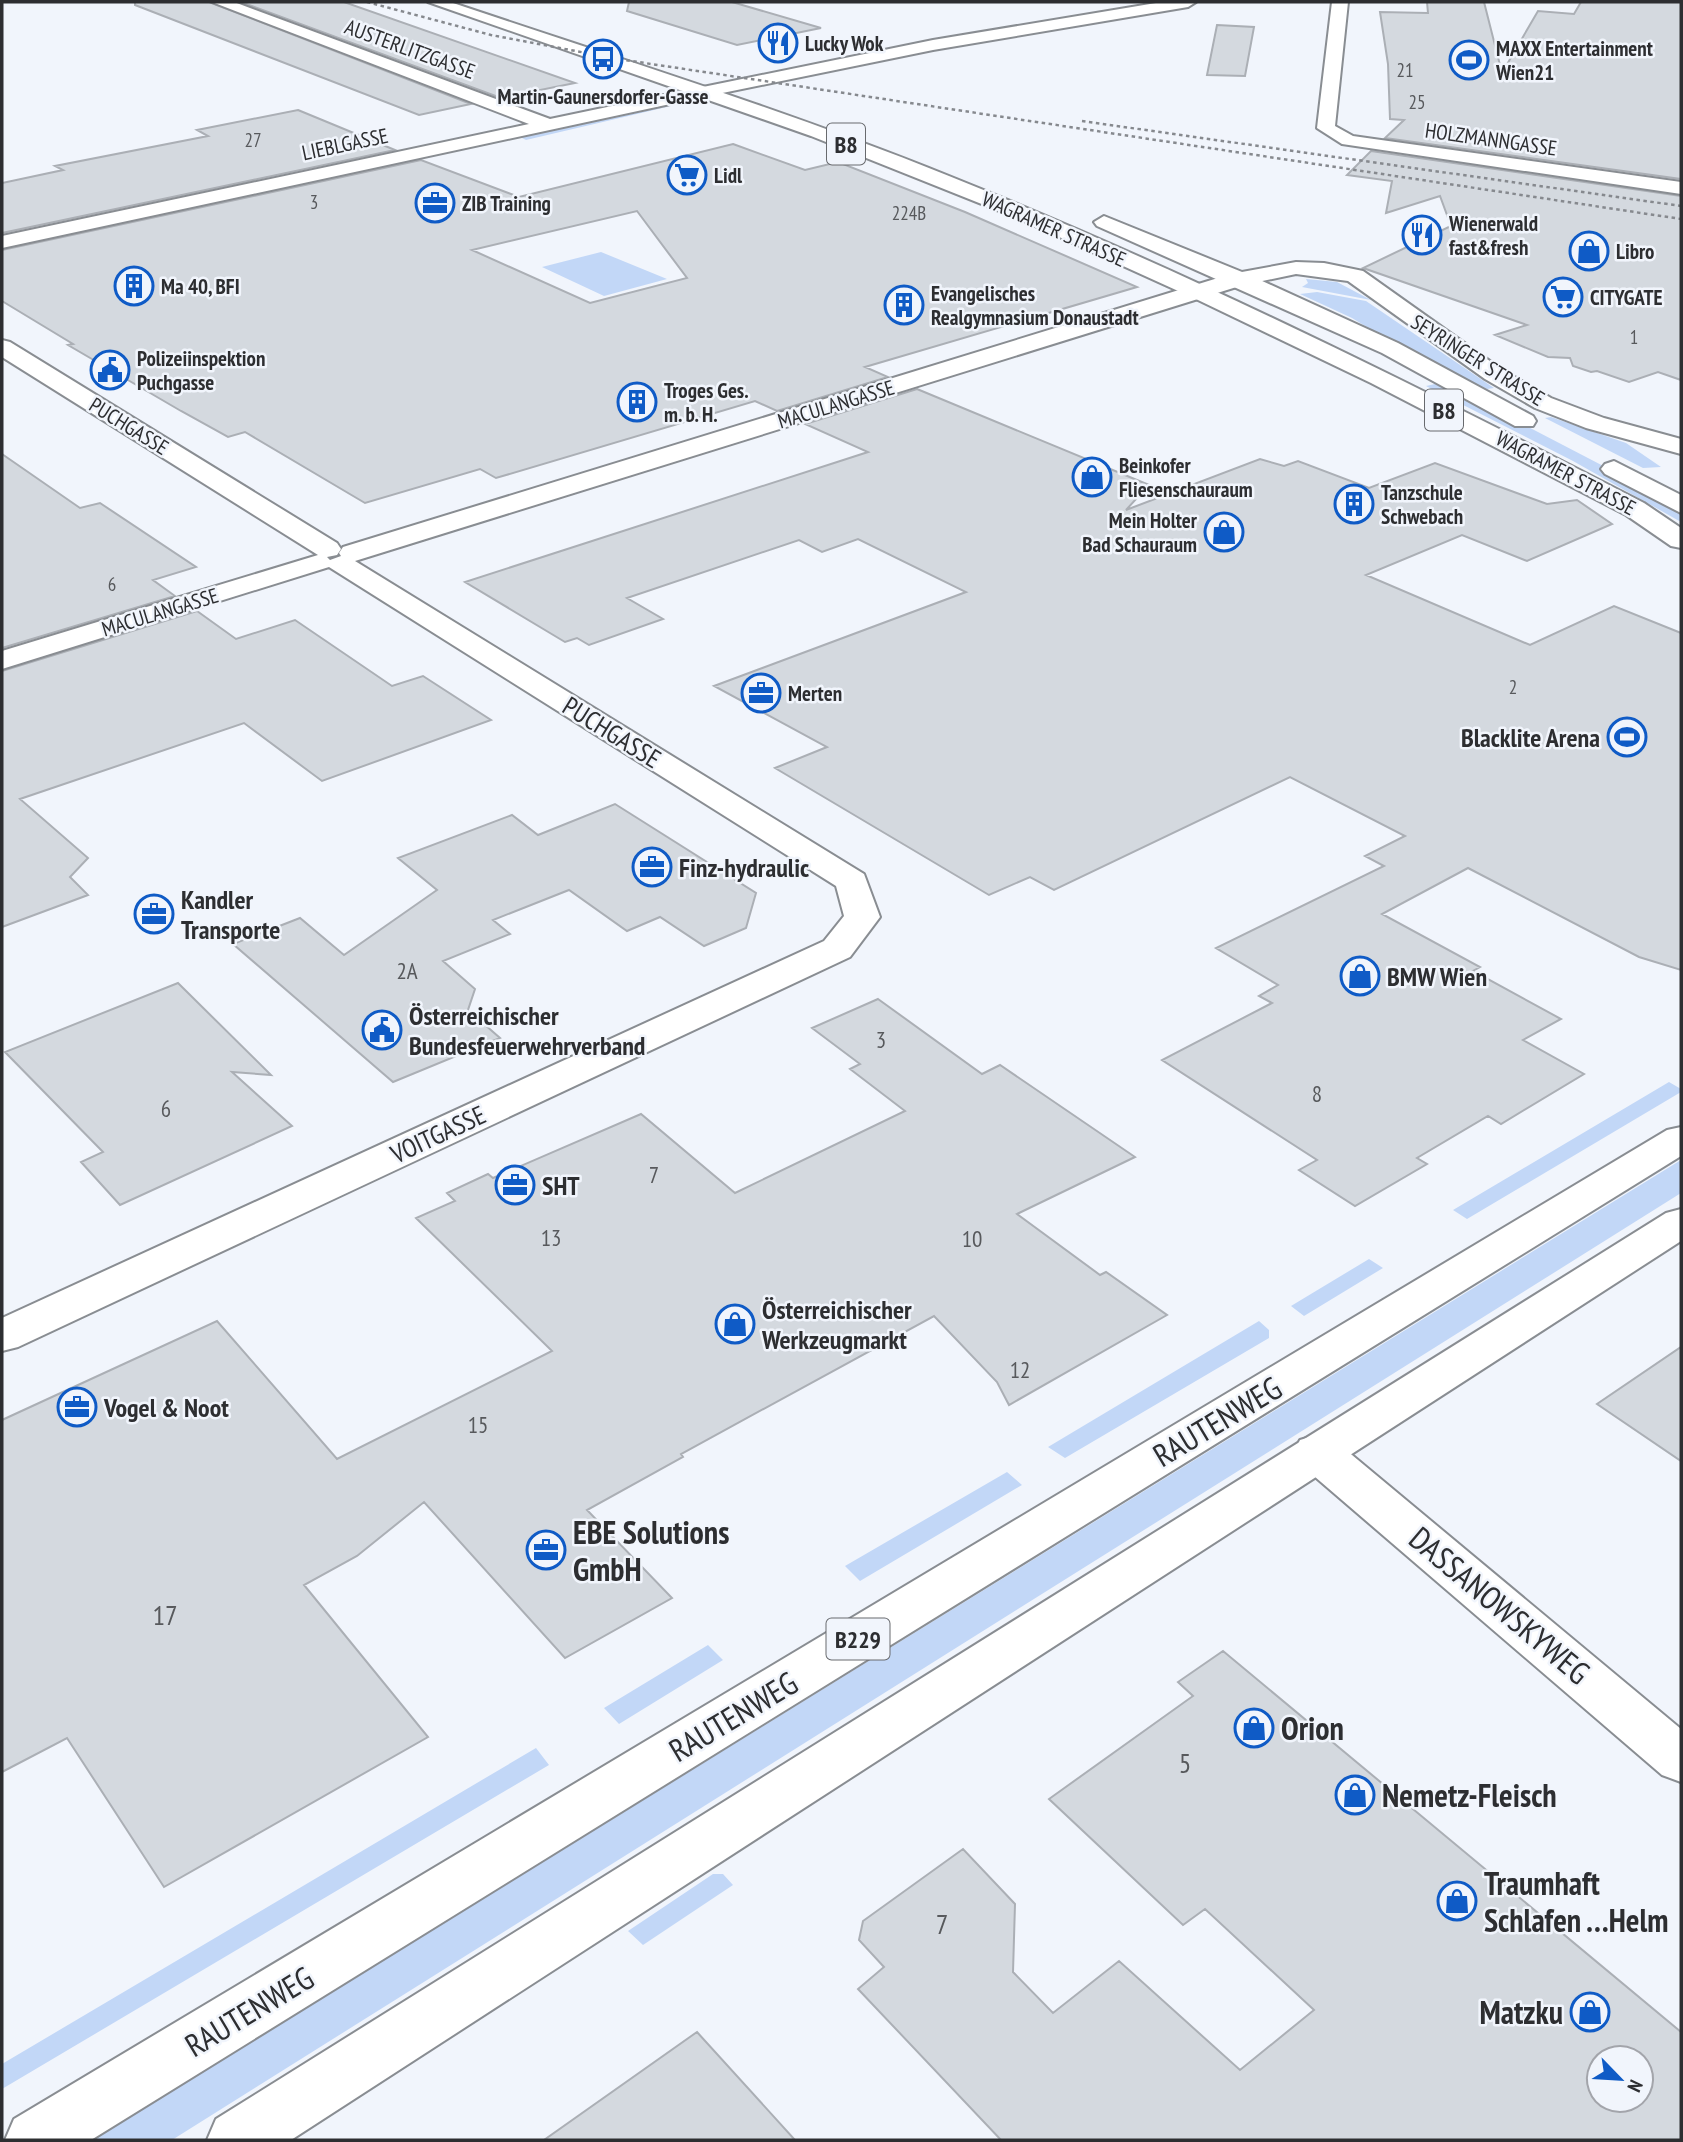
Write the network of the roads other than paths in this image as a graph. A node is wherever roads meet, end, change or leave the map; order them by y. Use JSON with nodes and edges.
{"nodes":[{"id":1,"x":220,"y":2,"type":"edge"},
{"id":2,"x":436,"y":2,"type":"edge"},
{"id":3,"x":482,"y":2,"type":"edge"},
{"id":4,"x":1188,"y":2,"type":"edge"},
{"id":5,"x":1340,"y":2,"type":"edge"},
{"id":6,"x":659,"y":59,"type":"dead end"},
{"id":7,"x":711,"y":75,"type":"dead end"},
{"id":8,"x":734,"y":84,"type":"junction"},
{"id":9,"x":698,"y":93,"type":"junction"},
{"id":10,"x":546,"y":124,"type":"junction"},
{"id":11,"x":923,"y":151,"type":"dead end"},
{"id":12,"x":1681,"y":188,"type":"edge"},
{"id":13,"x":1084,"y":214,"type":"dead end"},
{"id":14,"x":2,"y":242,"type":"edge"},
{"id":15,"x":1239,"y":279,"type":"junction"},
{"id":16,"x":1201,"y":292,"type":"junction"},
{"id":17,"x":2,"y":346,"type":"edge"},
{"id":18,"x":1548,"y":434,"type":"dead end"},
{"id":19,"x":1681,"y":447,"type":"edge"},
{"id":20,"x":1595,"y":459,"type":"dead end"},
{"id":21,"x":1681,"y":505,"type":"edge"},
{"id":22,"x":1681,"y":540,"type":"edge"},
{"id":23,"x":335,"y":557,"type":"junction"},
{"id":24,"x":2,"y":660,"type":"edge"},
{"id":25,"x":862,"y":917,"type":"joint"},
{"id":26,"x":1681,"y":1139,"type":"edge"},
{"id":27,"x":1681,"y":1222,"type":"edge"},
{"id":28,"x":2,"y":1336,"type":"edge"},
{"id":29,"x":1317,"y":1452,"type":"junction"},
{"id":30,"x":1681,"y":1760,"type":"edge"},
{"id":31,"x":36,"y":2140,"type":"edge"},
{"id":32,"x":238,"y":2140,"type":"edge"}],
"edges":[{"from":1,"to":10,"type":"street","name":"AUSTERLITZGASSE"},
{"from":2,"to":9,"type":"street","name":"WAGRAMER STRASSE","number":"B8"},
{"from":3,"to":6,"type":"street"},
{"from":4,"to":8,"type":"street"},
{"from":5,"to":12,"type":"street","name":"HOLZMANNGASSE"},
{"from":7,"to":8,"type":"street","number":"B8"},
{"from":8,"to":9,"type":"street"},
{"from":8,"to":11,"type":"street","number":"B8"},
{"from":9,"to":10,"type":"street","name":"LIEBLGASSE"},
{"from":9,"to":16,"type":"street","name":"WAGRAMER STRASSE","number":"B8"},
{"from":10,"to":14,"type":"street","name":"LIEBLGASSE"},
{"from":13,"to":15,"type":"street","name":"WAGRAMER STRASSE","number":"B8"},
{"from":15,"to":16,"type":"street","name":"MACULANGASSE"},
{"from":15,"to":18,"type":"street","name":"WAGRAMER STRASSE","number":"B8"},
{"from":15,"to":19,"type":"street","name":"SEYRINGER STRASSE"},
{"from":16,"to":22,"type":"street","name":"WAGRAMER STRASSE","number":"B8"},
{"from":16,"to":23,"type":"street","name":"MACULANGASSE"},
{"from":17,"to":23,"type":"street","name":"PUCHGASSE"},
{"from":20,"to":21,"type":"street","name":"WAGRAMER STRASSE"},
{"from":23,"to":24,"type":"street","name":"MACULANGASSE"},
{"from":23,"to":25,"type":"street","name":"PUCHGASSE"},
{"from":25,"to":28,"type":"street","name":"VOITGASSE"},
{"from":26,"to":31,"type":"street","name":"RAUTENWEG","number":"B229"},
{"from":27,"to":29,"type":"street"},
{"from":29,"to":30,"type":"street","name":"DASSANOWSKYWEG"},
{"from":29,"to":32,"type":"street"}]}
